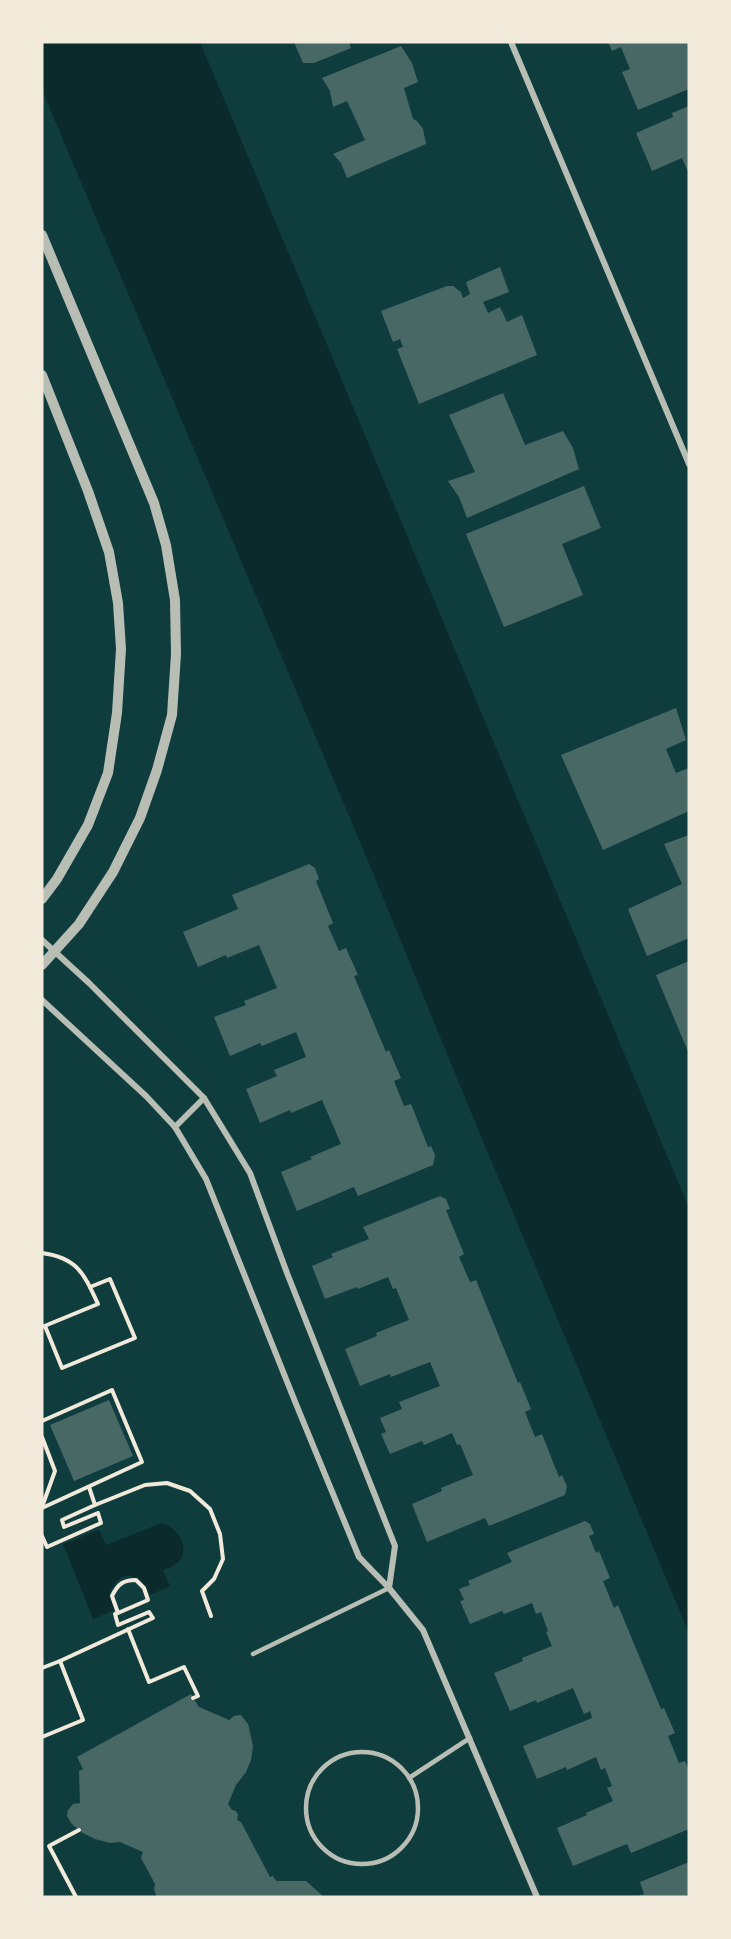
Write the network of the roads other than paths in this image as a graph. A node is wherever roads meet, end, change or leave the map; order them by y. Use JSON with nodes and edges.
{"nodes":[{"id":1,"x":511,"y":42,"type":"edge"},
{"id":2,"x":42,"y":235,"type":"edge"},
{"id":3,"x":42,"y":375,"type":"edge"},
{"id":4,"x":689,"y":464,"type":"edge"},
{"id":5,"x":42,"y":899,"type":"edge"},
{"id":6,"x":42,"y":940,"type":"edge"},
{"id":7,"x":54,"y":951,"type":"junction"},
{"id":8,"x":42,"y":965,"type":"edge"},
{"id":9,"x":42,"y":1000,"type":"edge"},
{"id":10,"x":204,"y":1098,"type":"junction"},
{"id":11,"x":175,"y":1127,"type":"junction"},
{"id":12,"x":389,"y":1588,"type":"junction"},
{"id":13,"x":253,"y":1654,"type":"dead end"},
{"id":14,"x":470,"y":1738,"type":"junction"},
{"id":15,"x":409,"y":1778,"type":"junction"},
{"id":16,"x":537,"y":1897,"type":"edge"}],
"edges":[{"from":1,"to":4,"type":"street"},
{"from":2,"to":7,"type":"street"},
{"from":3,"to":5,"type":"street"},
{"from":6,"to":7,"type":"street"},
{"from":7,"to":8,"type":"street"},
{"from":7,"to":10,"type":"street"},
{"from":9,"to":11,"type":"street"},
{"from":10,"to":11,"type":"street"},
{"from":10,"to":12,"type":"street"},
{"from":11,"to":12,"type":"street"},
{"from":12,"to":13,"type":"lane"},
{"from":12,"to":14,"type":"street"},
{"from":14,"to":15,"type":"lane"},
{"from":14,"to":16,"type":"street"},
{"from":15,"to":15,"type":"lane"}]}
